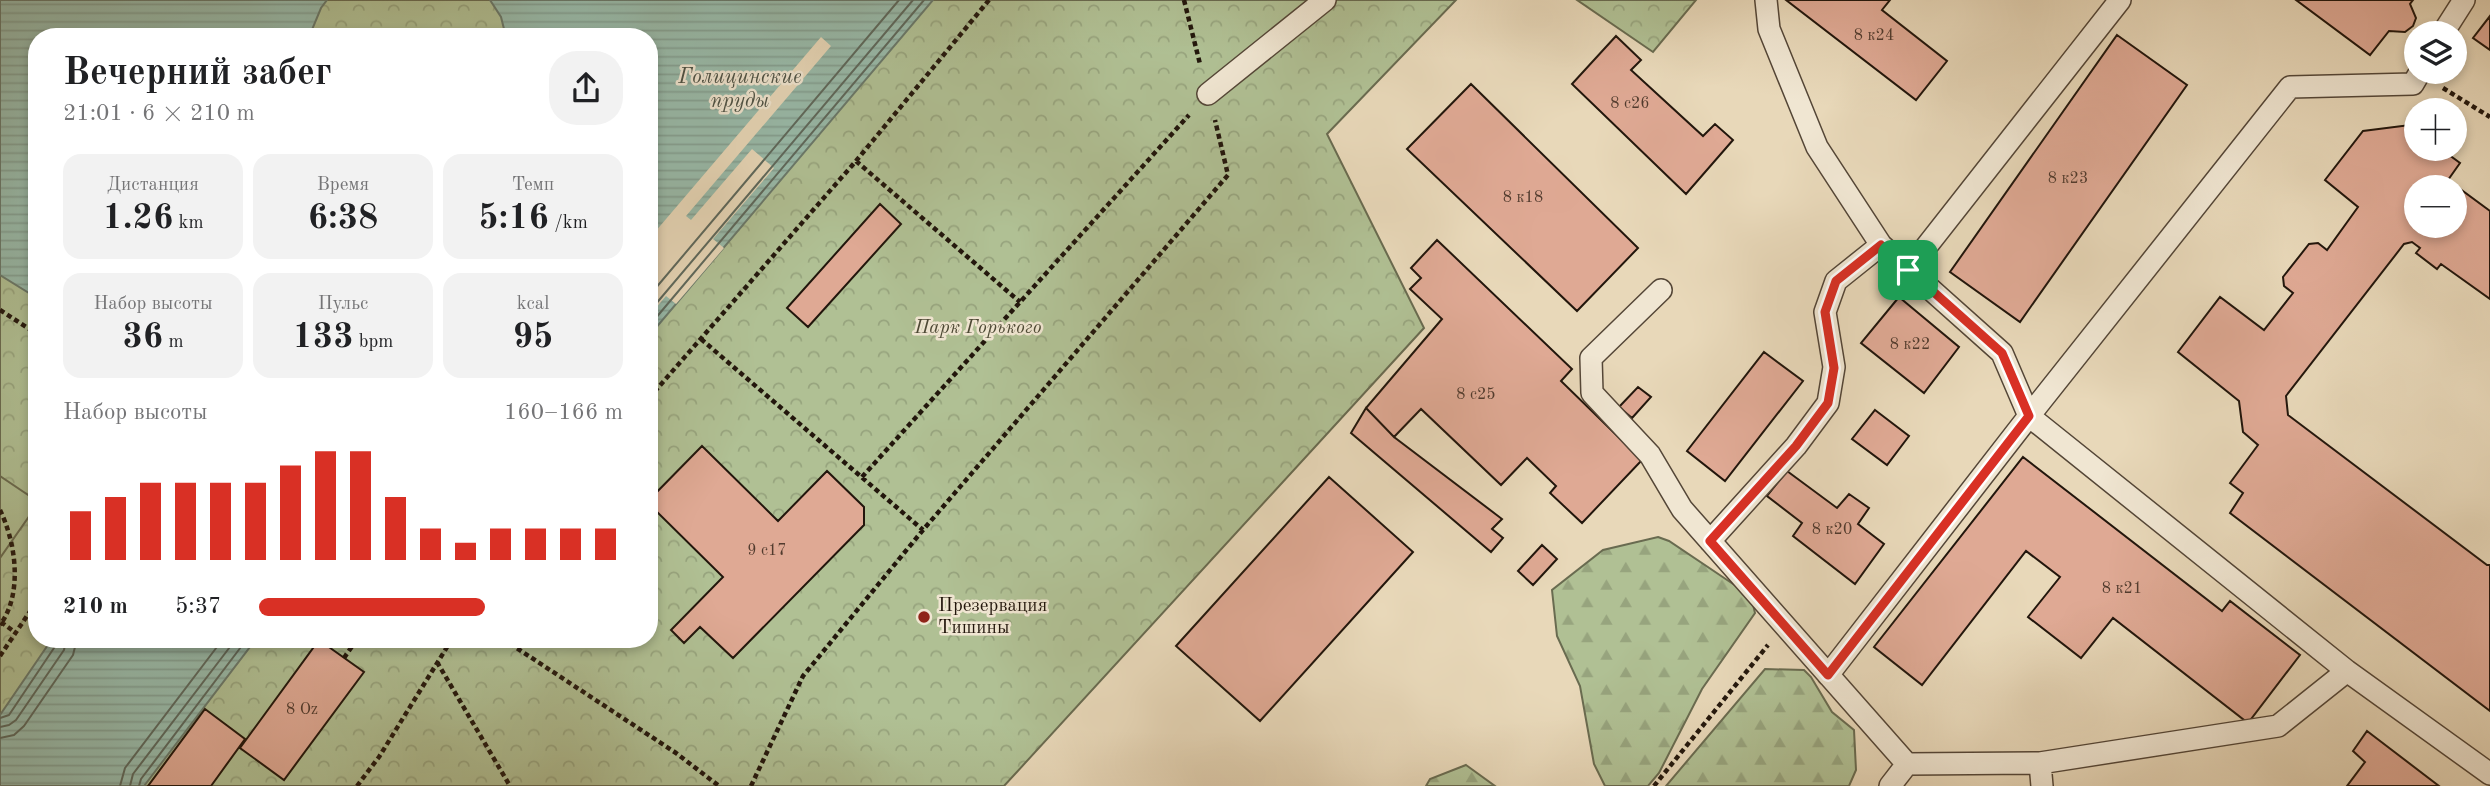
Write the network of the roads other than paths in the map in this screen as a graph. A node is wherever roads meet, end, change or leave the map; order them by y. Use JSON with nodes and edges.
{"nodes":[{"id":1,"x":1325,"y":0,"type":"edge"},
{"id":2,"x":1766,"y":0,"type":"edge"},
{"id":3,"x":2120,"y":0,"type":"edge"},
{"id":4,"x":2464,"y":0,"type":"edge"},
{"id":5,"x":2451,"y":21,"type":"edge"},
{"id":6,"x":2413,"y":84,"type":"edge"},
{"id":7,"x":1208,"y":94,"type":"road end"},
{"id":8,"x":1881,"y":245,"type":"junction"},
{"id":9,"x":1908,"y":270,"type":"junction"},
{"id":10,"x":1661,"y":290,"type":"dead end"},
{"id":11,"x":2029,"y":416,"type":"junction"},
{"id":12,"x":1710,"y":541,"type":"junction"},
{"id":13,"x":2347,"y":671,"type":"junction"},
{"id":14,"x":1828,"y":675,"type":"junction"},
{"id":15,"x":2040,"y":763,"type":"junction"},
{"id":16,"x":1907,"y":764,"type":"junction"},
{"id":17,"x":2490,"y":774,"type":"edge"},
{"id":18,"x":1890,"y":786,"type":"edge"},
{"id":19,"x":2042,"y":786,"type":"edge"}],
"edges":[{"from":1,"to":7,"type":"lane"},
{"from":2,"to":8,"type":"lane"},
{"from":3,"to":9,"type":"lane"},
{"from":4,"to":5,"type":"lane"},
{"from":6,"to":11,"type":"lane"},
{"from":8,"to":9,"type":"lane"},
{"from":8,"to":12,"type":"lane"},
{"from":9,"to":11,"type":"lane"},
{"from":10,"to":12,"type":"lane"},
{"from":11,"to":13,"type":"lane"},
{"from":11,"to":14,"type":"lane"},
{"from":12,"to":14,"type":"lane"},
{"from":13,"to":15,"type":"lane"},
{"from":13,"to":17,"type":"lane"},
{"from":14,"to":16,"type":"lane"},
{"from":15,"to":16,"type":"lane"},
{"from":15,"to":19,"type":"lane"},
{"from":16,"to":18,"type":"lane"}]}
